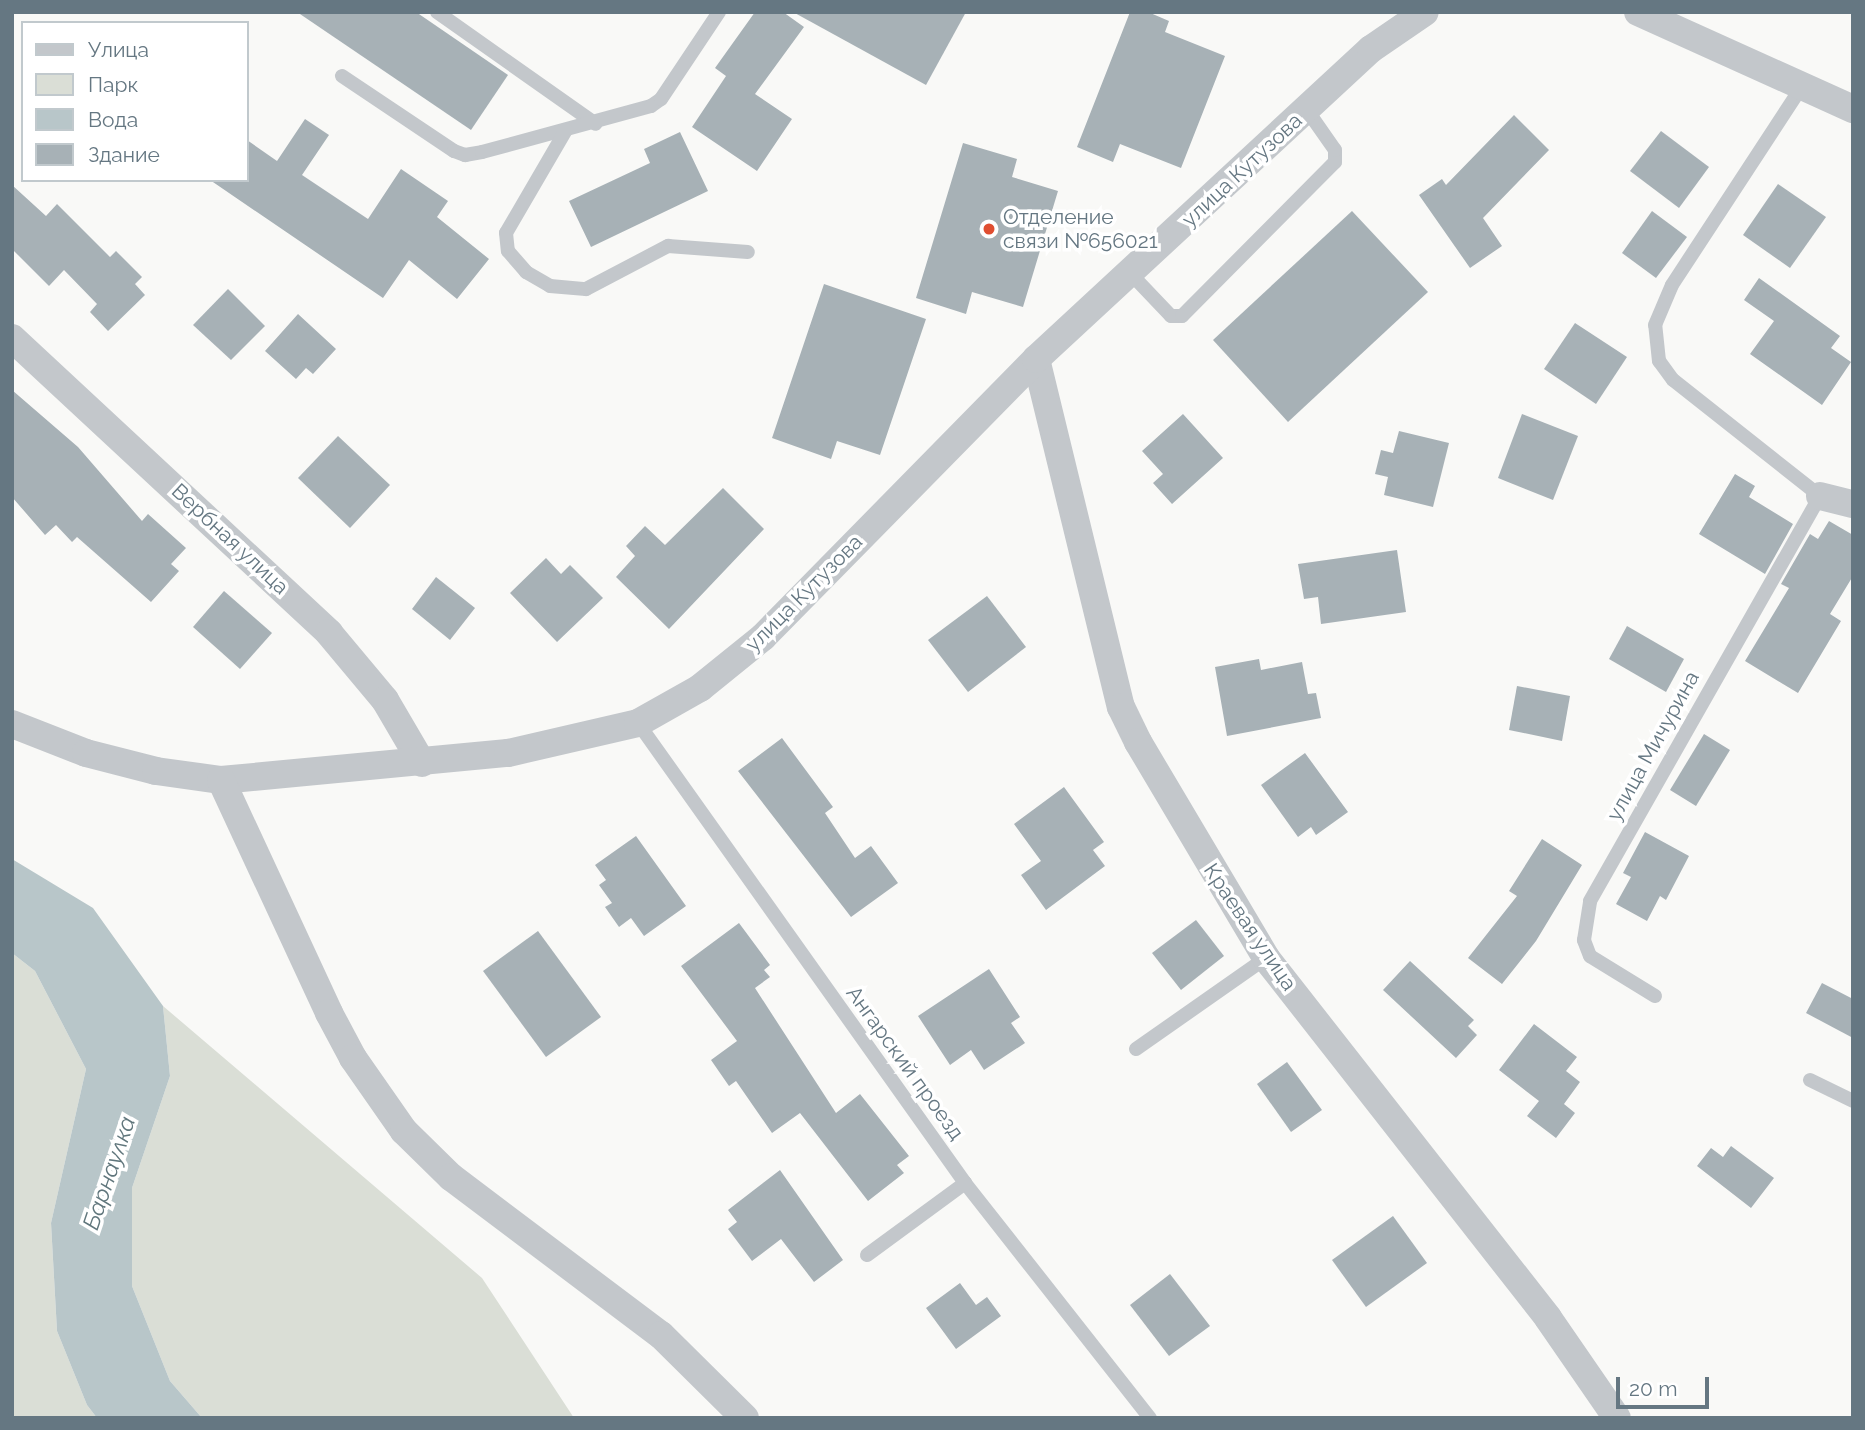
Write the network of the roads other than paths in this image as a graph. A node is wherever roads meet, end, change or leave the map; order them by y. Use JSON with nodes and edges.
{"nodes":[{"id":1,"x":437,"y":12,"type":"edge"},
{"id":2,"x":719,"y":12,"type":"edge"},
{"id":3,"x":1425,"y":12,"type":"edge"},
{"id":4,"x":1638,"y":12,"type":"edge"},
{"id":5,"x":342,"y":76,"type":"dead end"},
{"id":6,"x":1803,"y":85,"type":"junction"},
{"id":7,"x":1853,"y":109,"type":"edge"},
{"id":8,"x":1307,"y":110,"type":"junction"},
{"id":9,"x":596,"y":124,"type":"junction"},
{"id":10,"x":566,"y":130,"type":"junction"},
{"id":11,"x":748,"y":252,"type":"dead end"},
{"id":12,"x":1131,"y":274,"type":"junction"},
{"id":13,"x":12,"y":338,"type":"edge"},
{"id":14,"x":1036,"y":359,"type":"junction"},
{"id":15,"x":1820,"y":496,"type":"junction"},
{"id":16,"x":1853,"y":504,"type":"edge"},
{"id":17,"x":638,"y":723,"type":"junction"},
{"id":18,"x":12,"y":724,"type":"edge"},
{"id":19,"x":422,"y":763,"type":"junction"},
{"id":20,"x":221,"y":780,"type":"junction"},
{"id":21,"x":1266,"y":958,"type":"junction"},
{"id":22,"x":1655,"y":996,"type":"dead end"},
{"id":23,"x":1136,"y":1049,"type":"dead end"},
{"id":24,"x":1810,"y":1080,"type":"dead end"},
{"id":25,"x":1853,"y":1101,"type":"edge"},
{"id":26,"x":965,"y":1183,"type":"junction"},
{"id":27,"x":867,"y":1255,"type":"dead end"},
{"id":28,"x":745,"y":1418,"type":"edge"},
{"id":29,"x":1150,"y":1418,"type":"edge"},
{"id":30,"x":1617,"y":1418,"type":"edge"}],
"edges":[{"from":1,"to":9,"type":"lane"},
{"from":2,"to":9,"type":"lane"},
{"from":3,"to":8,"type":"street","name":"улица Кутузова"},
{"from":4,"to":6,"type":"street"},
{"from":5,"to":10,"type":"lane"},
{"from":6,"to":7,"type":"street"},
{"from":6,"to":15,"type":"lane"},
{"from":8,"to":12,"type":"street","name":"улица Кутузова"},
{"from":8,"to":12,"type":"lane"},
{"from":9,"to":10,"type":"lane"},
{"from":10,"to":11,"type":"lane"},
{"from":12,"to":14,"type":"street","name":"улица Кутузова"},
{"from":13,"to":19,"type":"street","name":"Вербная улица"},
{"from":14,"to":17,"type":"street","name":"улица Кутузова"},
{"from":14,"to":21,"type":"street","name":"Краевая улица"},
{"from":15,"to":16,"type":"street"},
{"from":15,"to":22,"type":"lane","name":"улица Мичурина"},
{"from":17,"to":19,"type":"street","name":"улица Кутузова"},
{"from":17,"to":26,"type":"lane","name":"Ангарский проезд"},
{"from":18,"to":20,"type":"street","name":"улица Кутузова"},
{"from":19,"to":20,"type":"street","name":"улица Кутузова"},
{"from":20,"to":28,"type":"street"},
{"from":21,"to":23,"type":"lane"},
{"from":21,"to":30,"type":"street","name":"Краевая улица"},
{"from":24,"to":25,"type":"lane"},
{"from":26,"to":27,"type":"lane"},
{"from":26,"to":29,"type":"lane","name":"Ангарский проезд"}]}
